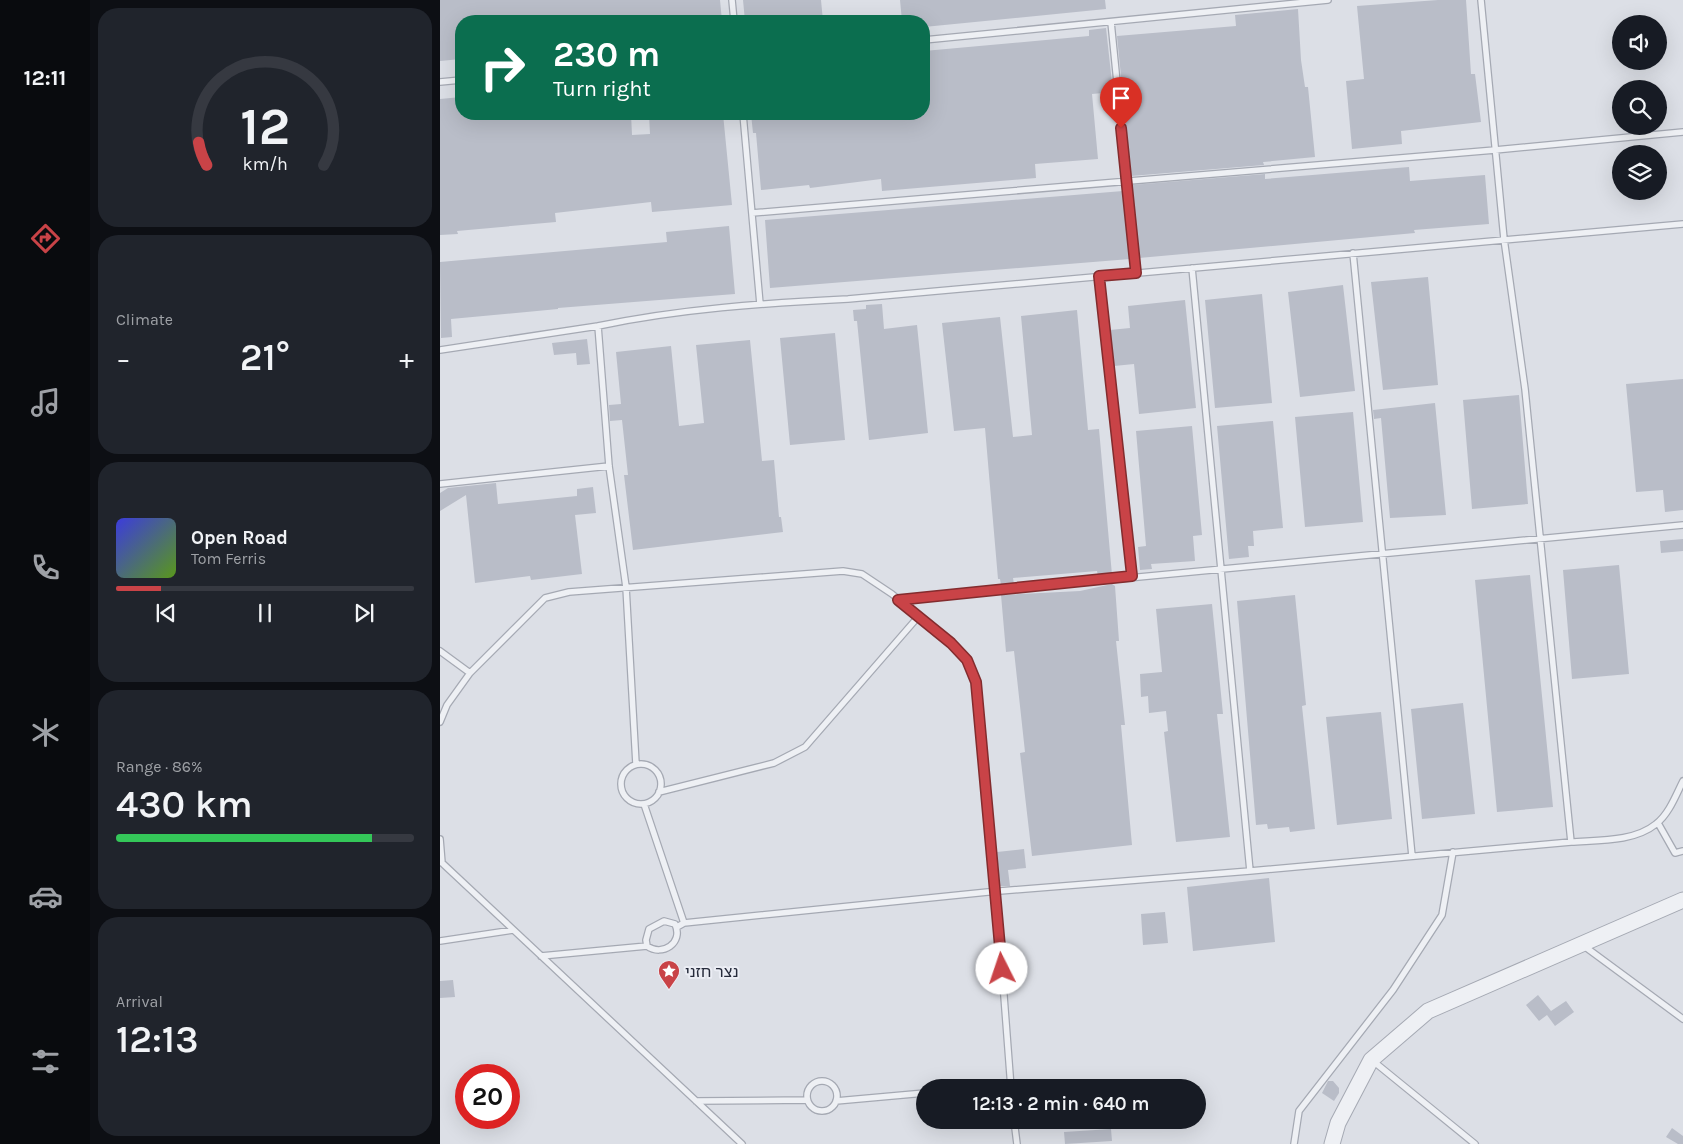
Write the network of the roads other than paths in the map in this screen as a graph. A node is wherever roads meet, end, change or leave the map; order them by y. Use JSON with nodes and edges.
{"nodes":[{"id":1,"x":732,"y":0,"type":"edge"},
{"id":2,"x":1328,"y":0,"type":"edge"},
{"id":3,"x":1481,"y":0,"type":"edge"},
{"id":4,"x":733,"y":15,"type":"edge"},
{"id":5,"x":1111,"y":22,"type":"junction"},
{"id":6,"x":930,"y":39,"type":"edge"},
{"id":7,"x":455,"y":81,"type":"edge"},
{"id":8,"x":440,"y":82,"type":"edge"},
{"id":9,"x":744,"y":120,"type":"edge"},
{"id":10,"x":1683,"y":132,"type":"edge"},
{"id":11,"x":1496,"y":150,"type":"junction"},
{"id":12,"x":1126,"y":181,"type":"junction"},
{"id":13,"x":752,"y":213,"type":"junction"},
{"id":14,"x":1683,"y":224,"type":"edge"},
{"id":15,"x":1504,"y":239,"type":"junction"},
{"id":16,"x":1352,"y":253,"type":"junction"},
{"id":17,"x":1192,"y":268,"type":"junction"},
{"id":18,"x":1136,"y":273,"type":"junction"},
{"id":19,"x":1099,"y":276,"type":"junction"},
{"id":20,"x":760,"y":304,"type":"junction"},
{"id":21,"x":598,"y":326,"type":"junction"},
{"id":22,"x":440,"y":350,"type":"edge"},
{"id":23,"x":609,"y":466,"type":"junction"},
{"id":24,"x":440,"y":484,"type":"edge"},
{"id":25,"x":1683,"y":525,"type":"edge"},
{"id":26,"x":1539,"y":539,"type":"junction"},
{"id":27,"x":1383,"y":554,"type":"junction"},
{"id":28,"x":1221,"y":568,"type":"junction"},
{"id":29,"x":1132,"y":576,"type":"junction"},
{"id":30,"x":626,"y":587,"type":"junction"},
{"id":31,"x":898,"y":600,"type":"junction"},
{"id":32,"x":918,"y":617,"type":"junction"},
{"id":33,"x":440,"y":651,"type":"edge"},
{"id":34,"x":470,"y":673,"type":"junction"},
{"id":35,"x":440,"y":722,"type":"edge"},
{"id":36,"x":636,"y":764,"type":"junction"},
{"id":37,"x":1683,"y":781,"type":"edge"},
{"id":38,"x":659,"y":792,"type":"junction"},
{"id":39,"x":644,"y":804,"type":"junction"},
{"id":40,"x":1658,"y":823,"type":"junction"},
{"id":41,"x":440,"y":839,"type":"edge"},
{"id":42,"x":1570,"y":842,"type":"junction"},
{"id":43,"x":1683,"y":850,"type":"edge"},
{"id":44,"x":1453,"y":852,"type":"junction"},
{"id":45,"x":1412,"y":856,"type":"junction"},
{"id":46,"x":441,"y":862,"type":"edge"},
{"id":47,"x":1250,"y":871,"type":"junction"},
{"id":48,"x":996,"y":891,"type":"junction"},
{"id":49,"x":1683,"y":900,"type":"edge"},
{"id":50,"x":684,"y":924,"type":"junction"},
{"id":51,"x":677,"y":927,"type":"junction"},
{"id":52,"x":513,"y":930,"type":"junction"},
{"id":53,"x":440,"y":941,"type":"edge"},
{"id":54,"x":1582,"y":945,"type":"junction"},
{"id":55,"x":647,"y":946,"type":"junction"},
{"id":56,"x":541,"y":956,"type":"junction"},
{"id":57,"x":1683,"y":1019,"type":"edge"},
{"id":58,"x":1371,"y":1060,"type":"junction"},
{"id":59,"x":1010,"y":1079,"type":"edge"},
{"id":60,"x":916,"y":1094,"type":"edge"},
{"id":61,"x":807,"y":1100,"type":"junction"},
{"id":62,"x":836,"y":1101,"type":"junction"},
{"id":63,"x":696,"y":1102,"type":"junction"},
{"id":64,"x":1015,"y":1129,"type":"edge"},
{"id":65,"x":742,"y":1144,"type":"edge"},
{"id":66,"x":1017,"y":1144,"type":"edge"},
{"id":67,"x":1294,"y":1144,"type":"edge"},
{"id":68,"x":1332,"y":1144,"type":"edge"},
{"id":69,"x":1475,"y":1144,"type":"edge"}],
"edges":[{"from":1,"to":4,"type":"lane"},
{"from":2,"to":5,"type":"lane"},
{"from":3,"to":11,"type":"lane"},
{"from":5,"to":6,"type":"lane"},
{"from":5,"to":12,"type":"lane"},
{"from":7,"to":8,"type":"lane"},
{"from":9,"to":13,"type":"lane"},
{"from":10,"to":11,"type":"lane"},
{"from":11,"to":12,"type":"lane"},
{"from":11,"to":15,"type":"lane"},
{"from":12,"to":13,"type":"lane"},
{"from":12,"to":18,"type":"lane"},
{"from":13,"to":20,"type":"lane"},
{"from":14,"to":15,"type":"lane"},
{"from":15,"to":16,"type":"lane"},
{"from":15,"to":26,"type":"lane"},
{"from":16,"to":17,"type":"lane"},
{"from":16,"to":27,"type":"lane"},
{"from":17,"to":18,"type":"lane"},
{"from":17,"to":28,"type":"lane"},
{"from":18,"to":19,"type":"lane"},
{"from":19,"to":20,"type":"lane"},
{"from":19,"to":29,"type":"lane"},
{"from":20,"to":21,"type":"lane"},
{"from":21,"to":22,"type":"lane"},
{"from":21,"to":23,"type":"lane"},
{"from":23,"to":24,"type":"lane"},
{"from":23,"to":30,"type":"lane"},
{"from":25,"to":26,"type":"lane"},
{"from":26,"to":27,"type":"lane"},
{"from":26,"to":42,"type":"lane"},
{"from":27,"to":28,"type":"lane"},
{"from":27,"to":45,"type":"lane"},
{"from":28,"to":29,"type":"lane"},
{"from":28,"to":47,"type":"lane"},
{"from":29,"to":31,"type":"lane"},
{"from":30,"to":31,"type":"lane"},
{"from":30,"to":34,"type":"lane"},
{"from":30,"to":36,"type":"lane"},
{"from":31,"to":32,"type":"lane"},
{"from":32,"to":38,"type":"lane"},
{"from":32,"to":48,"type":"lane"},
{"from":33,"to":34,"type":"lane"},
{"from":34,"to":35,"type":"lane"},
{"from":36,"to":38,"type":"lane"},
{"from":36,"to":39,"type":"lane"},
{"from":37,"to":40,"type":"lane"},
{"from":38,"to":39,"type":"lane"},
{"from":39,"to":50,"type":"lane"},
{"from":40,"to":42,"type":"lane"},
{"from":40,"to":43,"type":"lane"},
{"from":41,"to":46,"type":"lane"},
{"from":42,"to":44,"type":"lane"},
{"from":44,"to":45,"type":"lane"},
{"from":44,"to":67,"type":"lane"},
{"from":45,"to":47,"type":"lane"},
{"from":46,"to":52,"type":"lane"},
{"from":47,"to":48,"type":"lane"},
{"from":48,"to":50,"type":"lane"},
{"from":48,"to":59,"type":"lane"},
{"from":49,"to":54,"type":"street"},
{"from":50,"to":51,"type":"lane"},
{"from":51,"to":55,"type":"lane"},
{"from":51,"to":55,"type":"lane"},
{"from":52,"to":53,"type":"lane"},
{"from":52,"to":56,"type":"lane"},
{"from":54,"to":57,"type":"lane"},
{"from":54,"to":58,"type":"street"},
{"from":55,"to":56,"type":"lane"},
{"from":56,"to":63,"type":"lane"},
{"from":58,"to":68,"type":"street"},
{"from":58,"to":69,"type":"lane"},
{"from":60,"to":62,"type":"lane"},
{"from":61,"to":62,"type":"lane"},
{"from":61,"to":62,"type":"lane"},
{"from":61,"to":63,"type":"lane"},
{"from":63,"to":65,"type":"lane"},
{"from":64,"to":66,"type":"lane"}]}
